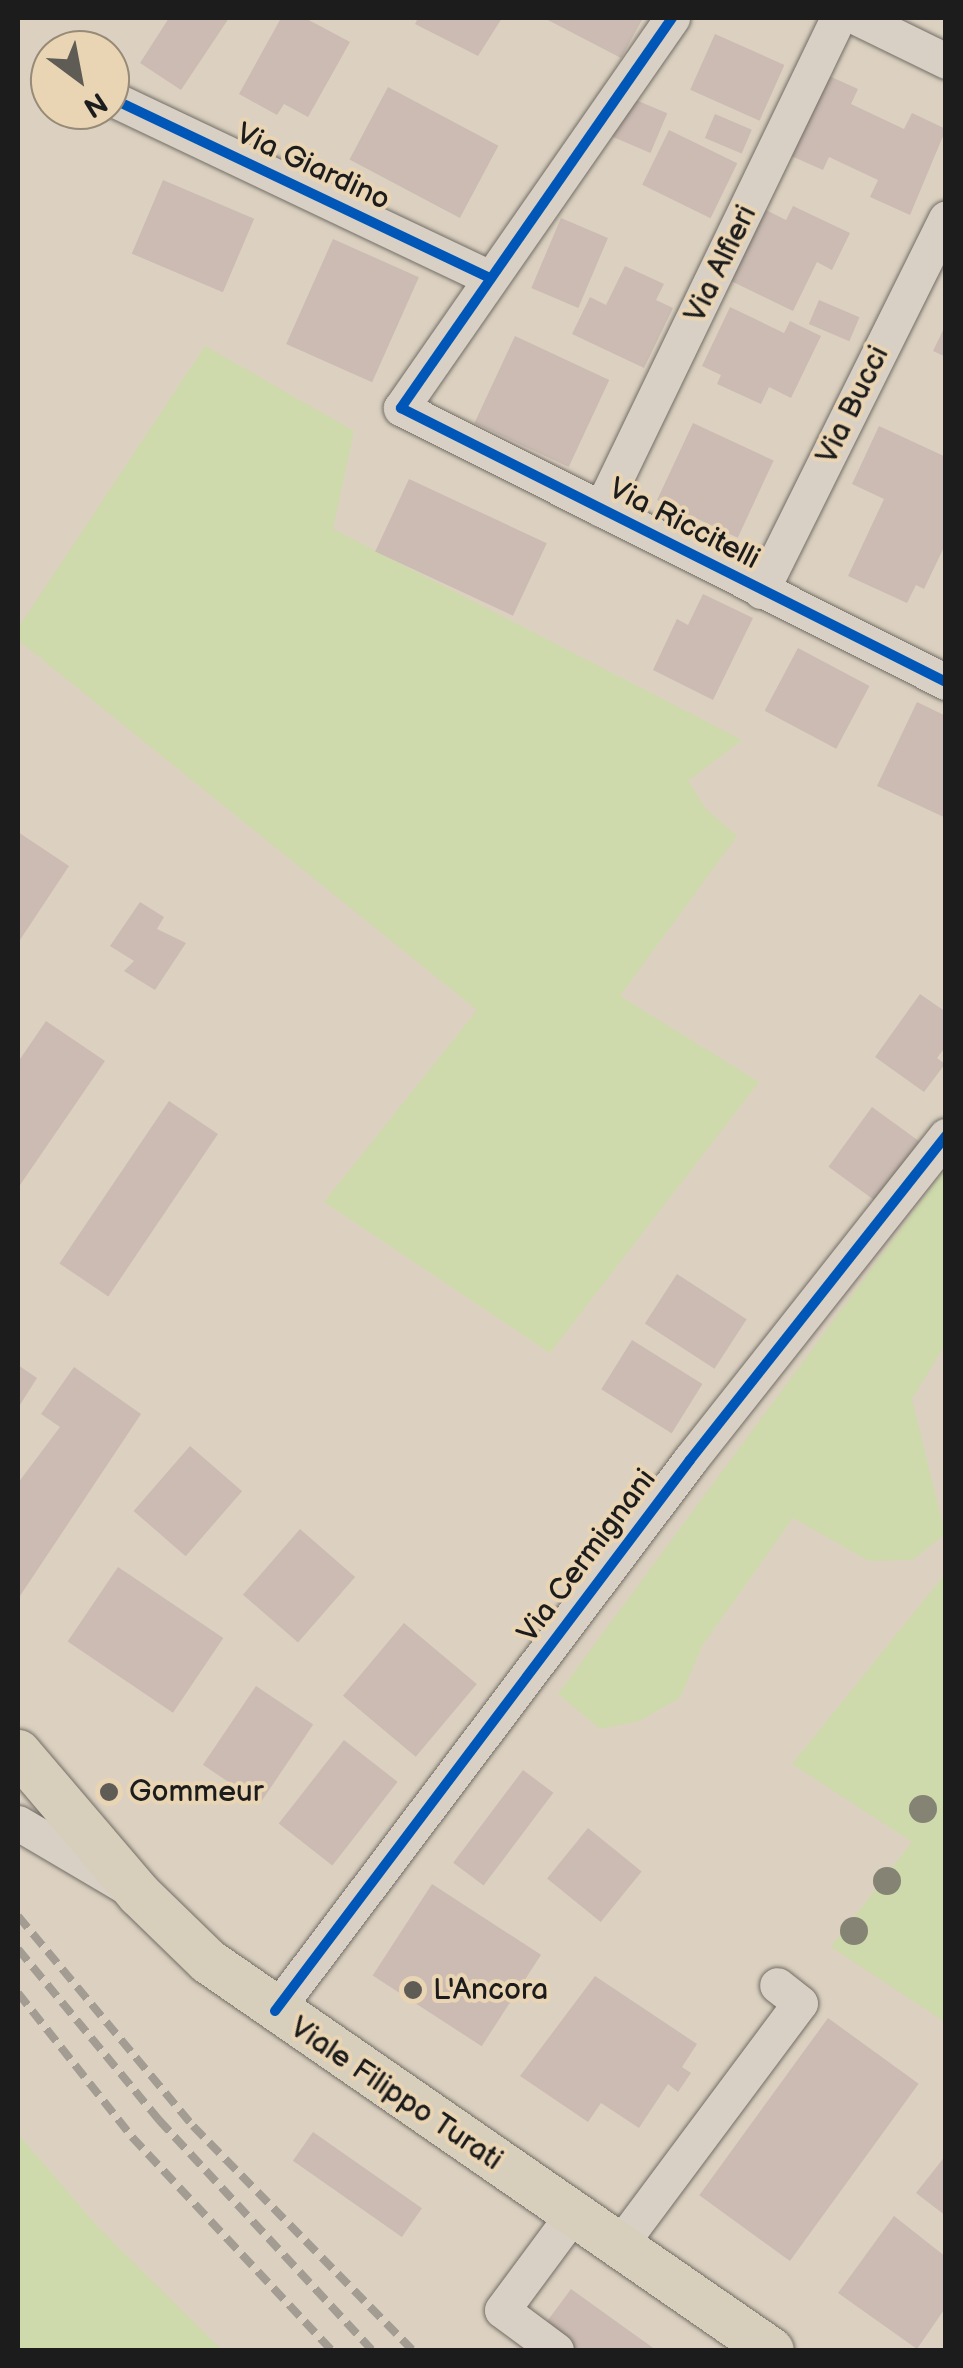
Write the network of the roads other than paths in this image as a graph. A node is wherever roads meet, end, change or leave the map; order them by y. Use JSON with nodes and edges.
{"nodes":[{"id":1,"x":672,"y":18,"type":"edge"},
{"id":2,"x":838,"y":18,"type":"edge"},
{"id":3,"x":858,"y":18,"type":"edge"},
{"id":4,"x":946,"y":61,"type":"edge"},
{"id":5,"x":130,"y":107,"type":"edge"},
{"id":6,"x":946,"y":218,"type":"edge"},
{"id":7,"x":490,"y":278,"type":"junction"},
{"id":8,"x":601,"y":509,"type":"junction"},
{"id":9,"x":762,"y":592,"type":"junction"},
{"id":10,"x":946,"y":682,"type":"edge"},
{"id":11,"x":946,"y":1136,"type":"edge"},
{"id":12,"x":18,"y":1752,"type":"edge"},
{"id":13,"x":18,"y":1823,"type":"edge"},
{"id":14,"x":139,"y":1894,"type":"junction"},
{"id":15,"x":777,"y":1985,"type":"dead end"},
{"id":16,"x":275,"y":2011,"type":"junction"},
{"id":17,"x":573,"y":2214,"type":"junction"},
{"id":18,"x":618,"y":2247,"type":"junction"},
{"id":19,"x":764,"y":2349,"type":"edge"},
{"id":20,"x":556,"y":2350,"type":"edge"}],
"edges":[{"from":1,"to":7,"type":"street"},
{"from":2,"to":8,"type":"street","name":"Via Alfieri"},
{"from":3,"to":4,"type":"street"},
{"from":5,"to":7,"type":"street","name":"Via Giardino"},
{"from":6,"to":9,"type":"street","name":"Via Bucci"},
{"from":7,"to":8,"type":"street","name":"Via Riccitelli"},
{"from":8,"to":9,"type":"street","name":"Via Riccitelli"},
{"from":9,"to":10,"type":"street","name":"Via Riccitelli"},
{"from":11,"to":16,"type":"street","name":"Via Cermignani"},
{"from":12,"to":14,"type":"main road","name":"Viale Filippo Turati"},
{"from":13,"to":14,"type":"street"},
{"from":14,"to":16,"type":"main road","name":"Viale Filippo Turati"},
{"from":15,"to":18,"type":"street"},
{"from":16,"to":17,"type":"main road","name":"Viale Filippo Turati"},
{"from":17,"to":18,"type":"main road","name":"Viale Filippo Turati"},
{"from":17,"to":20,"type":"street"},
{"from":18,"to":19,"type":"main road","name":"Viale Filippo Turati"}]}
